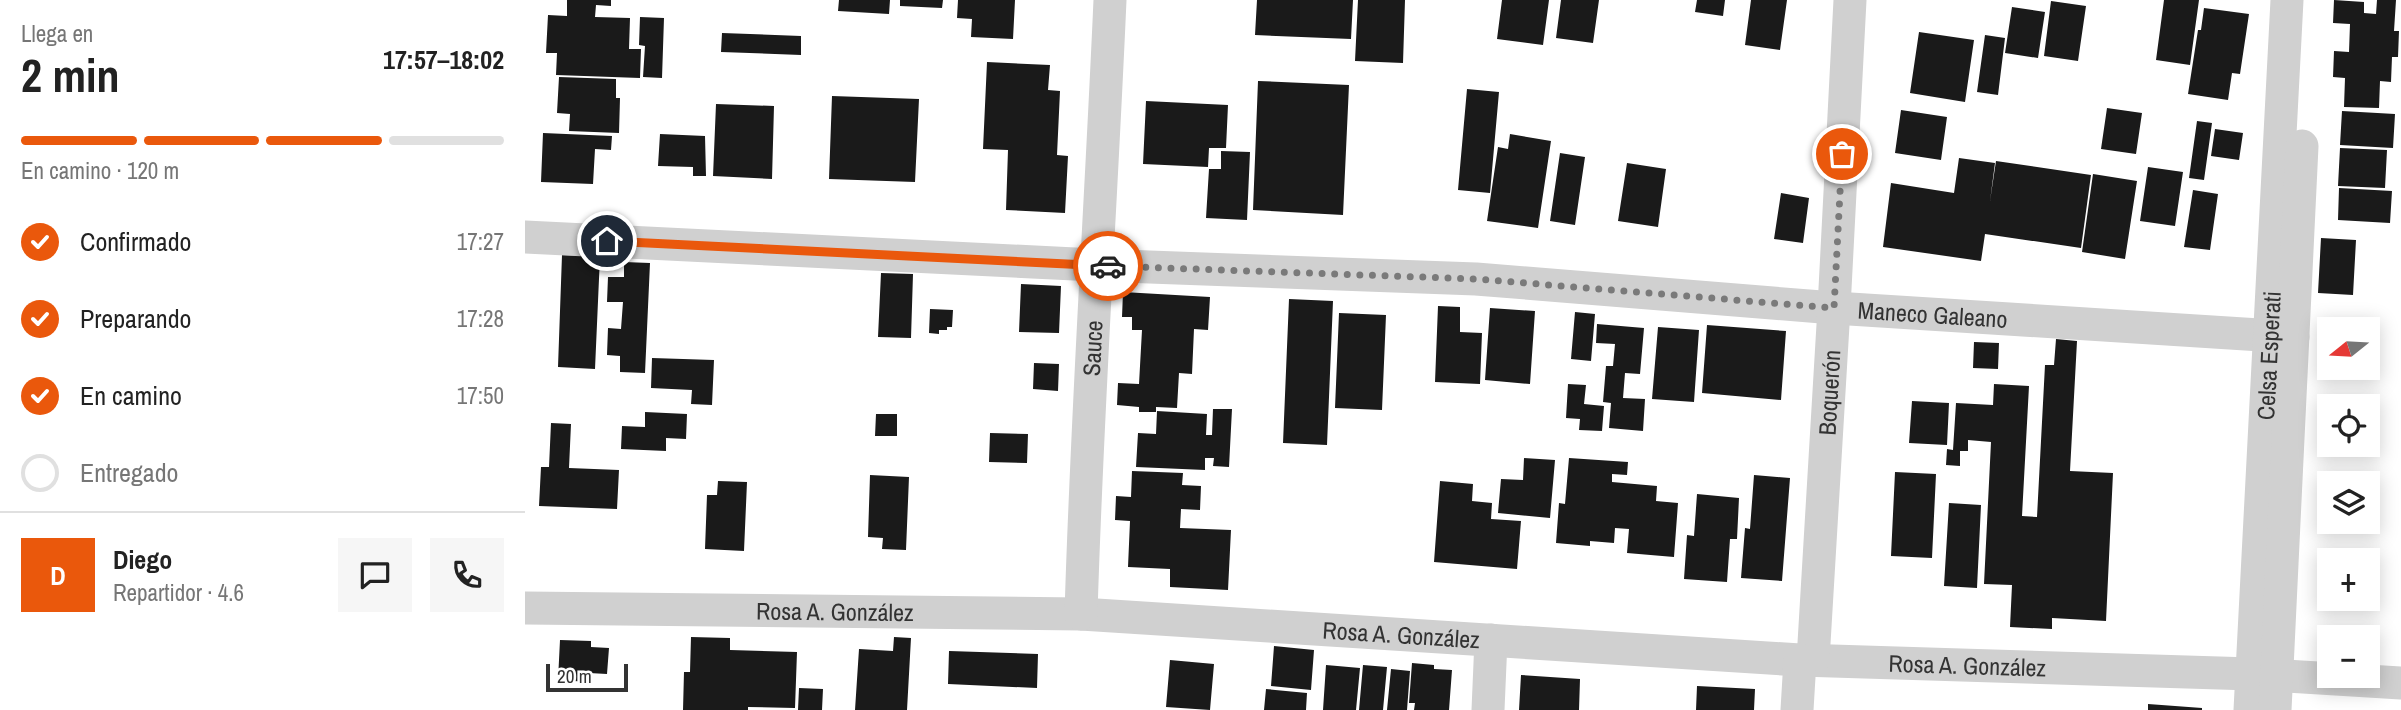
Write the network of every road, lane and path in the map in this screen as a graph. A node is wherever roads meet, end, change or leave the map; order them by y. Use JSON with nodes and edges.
{"nodes":[{"id":1,"x":1110,"y":0,"type":"edge"},
{"id":2,"x":1850,"y":0,"type":"edge"},
{"id":3,"x":2287,"y":0,"type":"edge"},
{"id":4,"x":2309,"y":0,"type":"edge"},
{"id":5,"x":525,"y":237,"type":"edge"},
{"id":6,"x":1095,"y":265,"type":"junction"},
{"id":7,"x":1834,"y":308,"type":"junction"},
{"id":8,"x":2281,"y":336,"type":"junction"},
{"id":9,"x":525,"y":608,"type":"edge"},
{"id":10,"x":1081,"y":614,"type":"junction"},
{"id":11,"x":1491,"y":640,"type":"junction"},
{"id":12,"x":1806,"y":660,"type":"junction"},
{"id":13,"x":2264,"y":675,"type":"junction"},
{"id":14,"x":2401,"y":683,"type":"edge"},
{"id":15,"x":1488,"y":710,"type":"edge"},
{"id":16,"x":1797,"y":710,"type":"edge"},
{"id":17,"x":2250,"y":710,"type":"edge"},
{"id":18,"x":2275,"y":710,"type":"edge"}],
"edges":[{"from":1,"to":6,"type":"street","name":"Sauce"},
{"from":2,"to":7,"type":"street","name":"Boquerón"},
{"from":3,"to":8,"type":"street","name":"Celsa Esperati"},
{"from":4,"to":8,"type":"street","name":"Celsa Esperati"},
{"from":5,"to":6,"type":"street","name":"Maneco Galeano"},
{"from":6,"to":7,"type":"street","name":"Maneco Galeano"},
{"from":6,"to":10,"type":"street","name":"Sauce"},
{"from":7,"to":8,"type":"street","name":"Maneco Galeano"},
{"from":7,"to":12,"type":"street","name":"Boquerón"},
{"from":8,"to":13,"type":"street","name":"Celsa Esperati"},
{"from":9,"to":10,"type":"street","name":"Rosa A. González"},
{"from":10,"to":11,"type":"street","name":"Rosa A. González"},
{"from":11,"to":12,"type":"street","name":"Rosa A. González"},
{"from":11,"to":15,"type":"street"},
{"from":12,"to":13,"type":"street","name":"Rosa A. González"},
{"from":12,"to":16,"type":"street","name":"Boquerón"},
{"from":13,"to":14,"type":"street","name":"Rosa A. González"},
{"from":13,"to":17,"type":"street","name":"Celsa Esperati"},
{"from":13,"to":18,"type":"street","name":"Celsa Esperati"}]}
